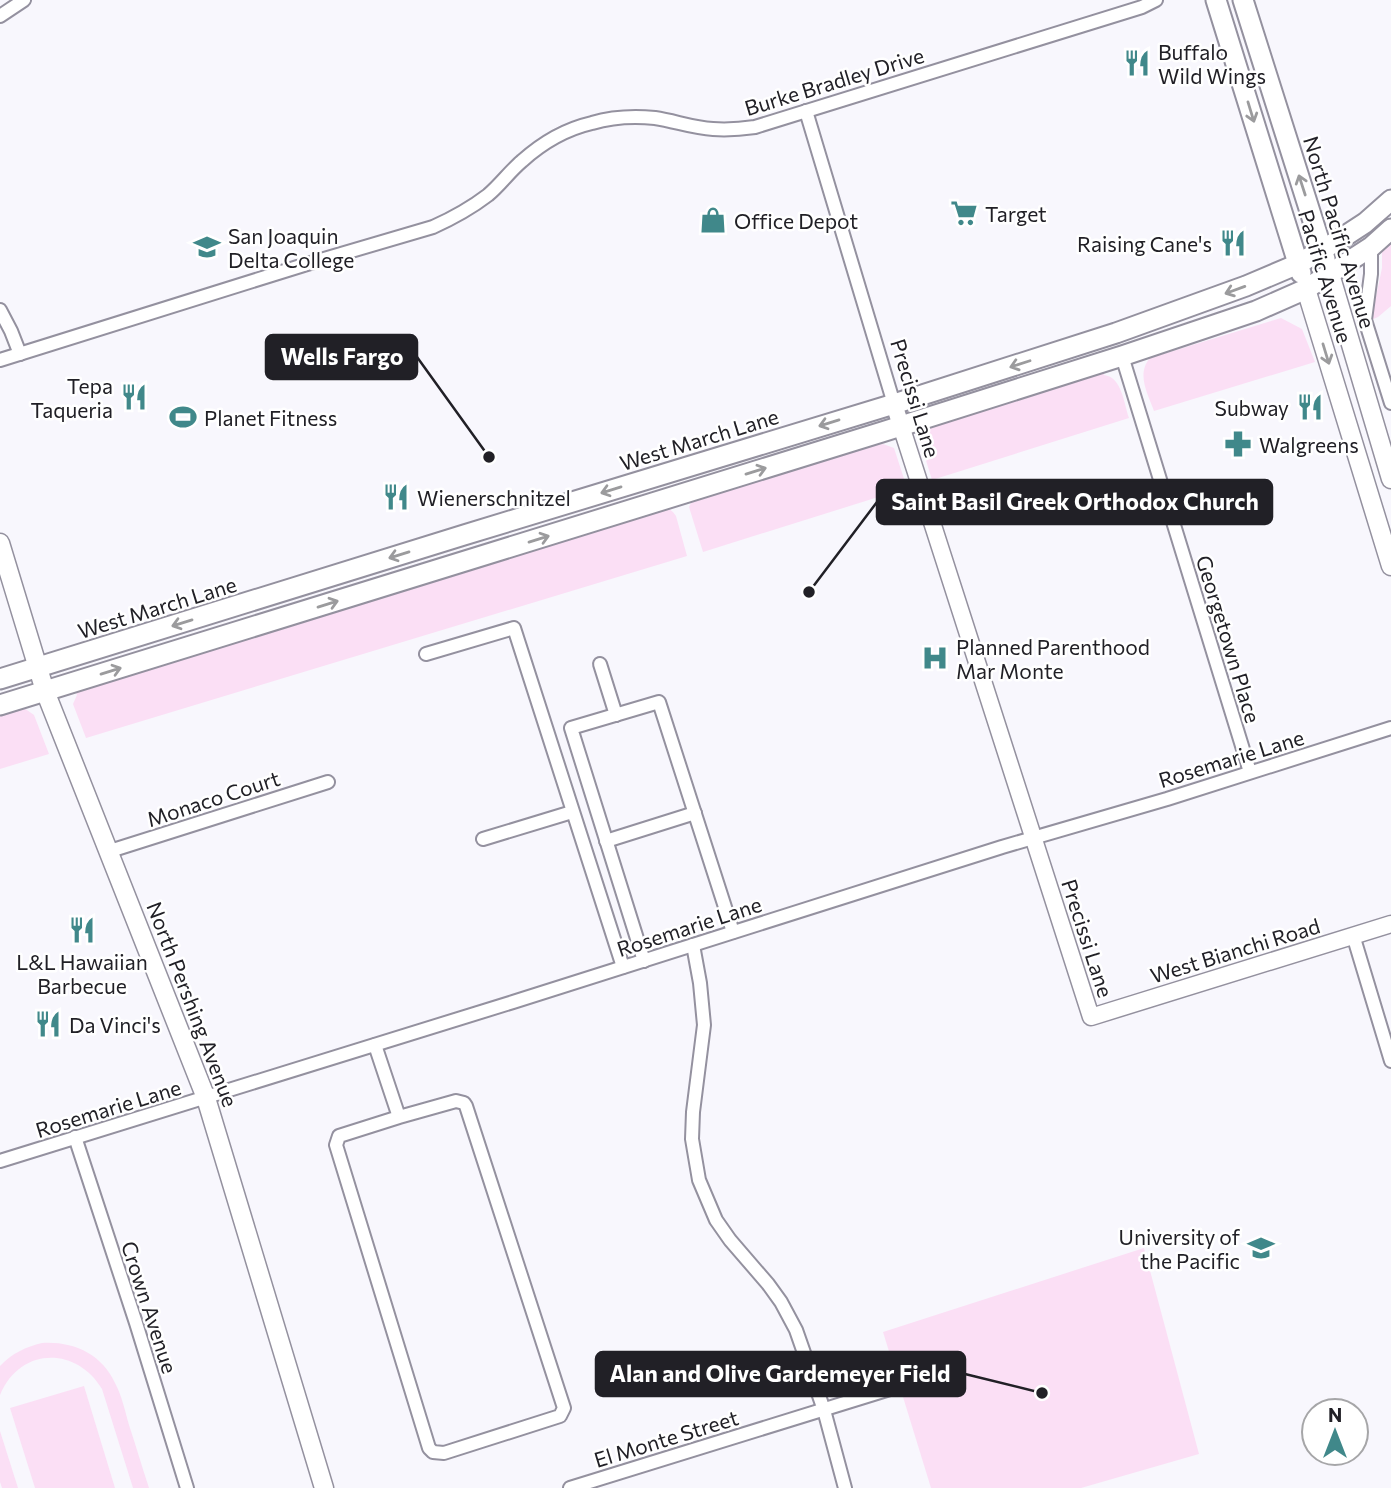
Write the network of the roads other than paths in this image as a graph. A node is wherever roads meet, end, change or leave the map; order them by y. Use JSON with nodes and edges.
{"nodes":[{"id":1,"x":24,"y":0,"type":"edge"},
{"id":2,"x":1156,"y":0,"type":"edge"},
{"id":3,"x":1216,"y":0,"type":"edge"},
{"id":4,"x":1243,"y":0,"type":"edge"},
{"id":5,"x":0,"y":16,"type":"edge"},
{"id":6,"x":806,"y":111,"type":"junction"},
{"id":7,"x":1391,"y":200,"type":"edge"},
{"id":8,"x":1391,"y":229,"type":"edge"},
{"id":9,"x":1371,"y":247,"type":"junction"},
{"id":10,"x":1322,"y":250,"type":"junction"},
{"id":11,"x":1298,"y":264,"type":"junction"},
{"id":12,"x":1330,"y":274,"type":"junction"},
{"id":13,"x":1306,"y":289,"type":"junction"},
{"id":14,"x":0,"y":310,"type":"edge"},
{"id":15,"x":20,"y":354,"type":"junction"},
{"id":16,"x":1122,"y":356,"type":"junction"},
{"id":17,"x":0,"y":360,"type":"edge"},
{"id":18,"x":1390,"y":397,"type":"edge"},
{"id":19,"x":894,"y":404,"type":"junction"},
{"id":20,"x":901,"y":426,"type":"junction"},
{"id":21,"x":1391,"y":479,"type":"edge"},
{"id":22,"x":0,"y":543,"type":"edge"},
{"id":23,"x":1391,"y":566,"type":"edge"},
{"id":24,"x":426,"y":654,"type":"dead end"},
{"id":25,"x":600,"y":664,"type":"dead end"},
{"id":26,"x":38,"y":668,"type":"junction"},
{"id":27,"x":0,"y":679,"type":"edge"},
{"id":28,"x":46,"y":691,"type":"junction"},
{"id":29,"x":0,"y":705,"type":"edge"},
{"id":30,"x":616,"y":715,"type":"junction"},
{"id":31,"x":1391,"y":729,"type":"edge"},
{"id":32,"x":1250,"y":772,"type":"junction"},
{"id":33,"x":328,"y":782,"type":"dead end"},
{"id":34,"x":572,"y":812,"type":"junction"},
{"id":35,"x":695,"y":813,"type":"junction"},
{"id":36,"x":1034,"y":838,"type":"junction"},
{"id":37,"x":483,"y":839,"type":"dead end"},
{"id":38,"x":606,"y":841,"type":"junction"},
{"id":39,"x":110,"y":851,"type":"junction"},
{"id":40,"x":1391,"y":924,"type":"edge"},
{"id":41,"x":733,"y":932,"type":"junction"},
{"id":42,"x":1353,"y":935,"type":"junction"},
{"id":43,"x":693,"y":946,"type":"junction"},
{"id":44,"x":644,"y":961,"type":"junction"},
{"id":45,"x":623,"y":967,"type":"junction"},
{"id":46,"x":1091,"y":1017,"type":"joint"},
{"id":47,"x":375,"y":1045,"type":"junction"},
{"id":48,"x":1391,"y":1061,"type":"edge"},
{"id":49,"x":206,"y":1098,"type":"junction"},
{"id":50,"x":399,"y":1117,"type":"junction"},
{"id":51,"x":75,"y":1138,"type":"junction"},
{"id":52,"x":0,"y":1161,"type":"edge"},
{"id":53,"x":893,"y":1388,"type":"dead end"},
{"id":54,"x":824,"y":1410,"type":"junction"},
{"id":55,"x":187,"y":1488,"type":"edge"},
{"id":56,"x":324,"y":1488,"type":"edge"},
{"id":57,"x":570,"y":1488,"type":"edge"},
{"id":58,"x":845,"y":1488,"type":"edge"}],
"edges":[{"from":1,"to":5,"type":"street"},
{"from":2,"to":6,"type":"street","name":"Burke Bradley Drive"},
{"from":3,"to":11,"type":"main road","name":"Pacific Avenue","one_way":true},
{"from":10,"to":4,"type":"main road","name":"North Pacific Avenue","one_way":true},
{"from":6,"to":15,"type":"street","name":"Burke Bradley Drive"},
{"from":6,"to":19,"type":"street","name":"Precissi Lane"},
{"from":7,"to":10,"type":"main road","name":"West March Lane"},
{"from":8,"to":9,"type":"main road"},
{"from":9,"to":12,"type":"main road"},
{"from":9,"to":18,"type":"street","name":"Pacific Avenue"},
{"from":10,"to":11,"type":"main road","name":"West March Lane"},
{"from":10,"to":12,"type":"main road","name":"North Pacific Avenue"},
{"from":11,"to":13,"type":"main road","name":"Pacific Avenue"},
{"from":11,"to":19,"type":"main road","name":"West March Lane","one_way":true},
{"from":12,"to":13,"type":"main road"},
{"from":12,"to":21,"type":"main road","name":"North Pacific Avenue"},
{"from":13,"to":16,"type":"main road"},
{"from":13,"to":23,"type":"main road","name":"Pacific Avenue","one_way":true},
{"from":14,"to":15,"type":"street"},
{"from":15,"to":17,"type":"street","name":"Burke Bradley Drive"},
{"from":16,"to":20,"type":"main road"},
{"from":16,"to":32,"type":"street","name":"Georgetown Place"},
{"from":19,"to":20,"type":"street","name":"Precissi Lane"},
{"from":19,"to":26,"type":"main road","name":"West March Lane","one_way":true},
{"from":28,"to":20,"type":"main road","one_way":true},
{"from":20,"to":36,"type":"street","name":"Precissi Lane"},
{"from":22,"to":26,"type":"main road","name":"North Pershing Avenue"},
{"from":24,"to":34,"type":"street"},
{"from":25,"to":30,"type":"street"},
{"from":26,"to":27,"type":"main road","name":"West March Lane"},
{"from":26,"to":28,"type":"main road","name":"North Pershing Avenue"},
{"from":28,"to":29,"type":"main road"},
{"from":28,"to":39,"type":"main road","name":"North Pershing Avenue"},
{"from":30,"to":35,"type":"street"},
{"from":30,"to":38,"type":"street"},
{"from":31,"to":32,"type":"street","name":"Rosemarie Lane"},
{"from":32,"to":36,"type":"street","name":"Rosemarie Lane"},
{"from":33,"to":39,"type":"street","name":"Monaco Court"},
{"from":34,"to":37,"type":"street"},
{"from":34,"to":45,"type":"street"},
{"from":35,"to":38,"type":"street"},
{"from":35,"to":41,"type":"street"},
{"from":36,"to":41,"type":"street","name":"Rosemarie Lane"},
{"from":36,"to":46,"type":"street","name":"Precissi Lane"},
{"from":38,"to":44,"type":"street"},
{"from":39,"to":49,"type":"main road","name":"North Pershing Avenue"},
{"from":40,"to":42,"type":"street","name":"West Bianchi Road"},
{"from":41,"to":43,"type":"street","name":"Rosemarie Lane"},
{"from":42,"to":46,"type":"street","name":"West Bianchi Road"},
{"from":42,"to":48,"type":"street"},
{"from":43,"to":44,"type":"street","name":"Rosemarie Lane"},
{"from":43,"to":54,"type":"street"},
{"from":44,"to":45,"type":"street","name":"Rosemarie Lane"},
{"from":45,"to":47,"type":"street","name":"Rosemarie Lane"},
{"from":47,"to":49,"type":"street","name":"Rosemarie Lane"},
{"from":47,"to":50,"type":"street"},
{"from":49,"to":51,"type":"street","name":"Rosemarie Lane"},
{"from":49,"to":56,"type":"main road","name":"North Pershing Avenue"},
{"from":50,"to":50,"type":"street"},
{"from":51,"to":52,"type":"street","name":"Rosemarie Lane"},
{"from":51,"to":55,"type":"street","name":"Crown Avenue"},
{"from":53,"to":54,"type":"street","name":"El Monte Street"},
{"from":54,"to":57,"type":"street","name":"El Monte Street"},
{"from":54,"to":58,"type":"street"}]}
